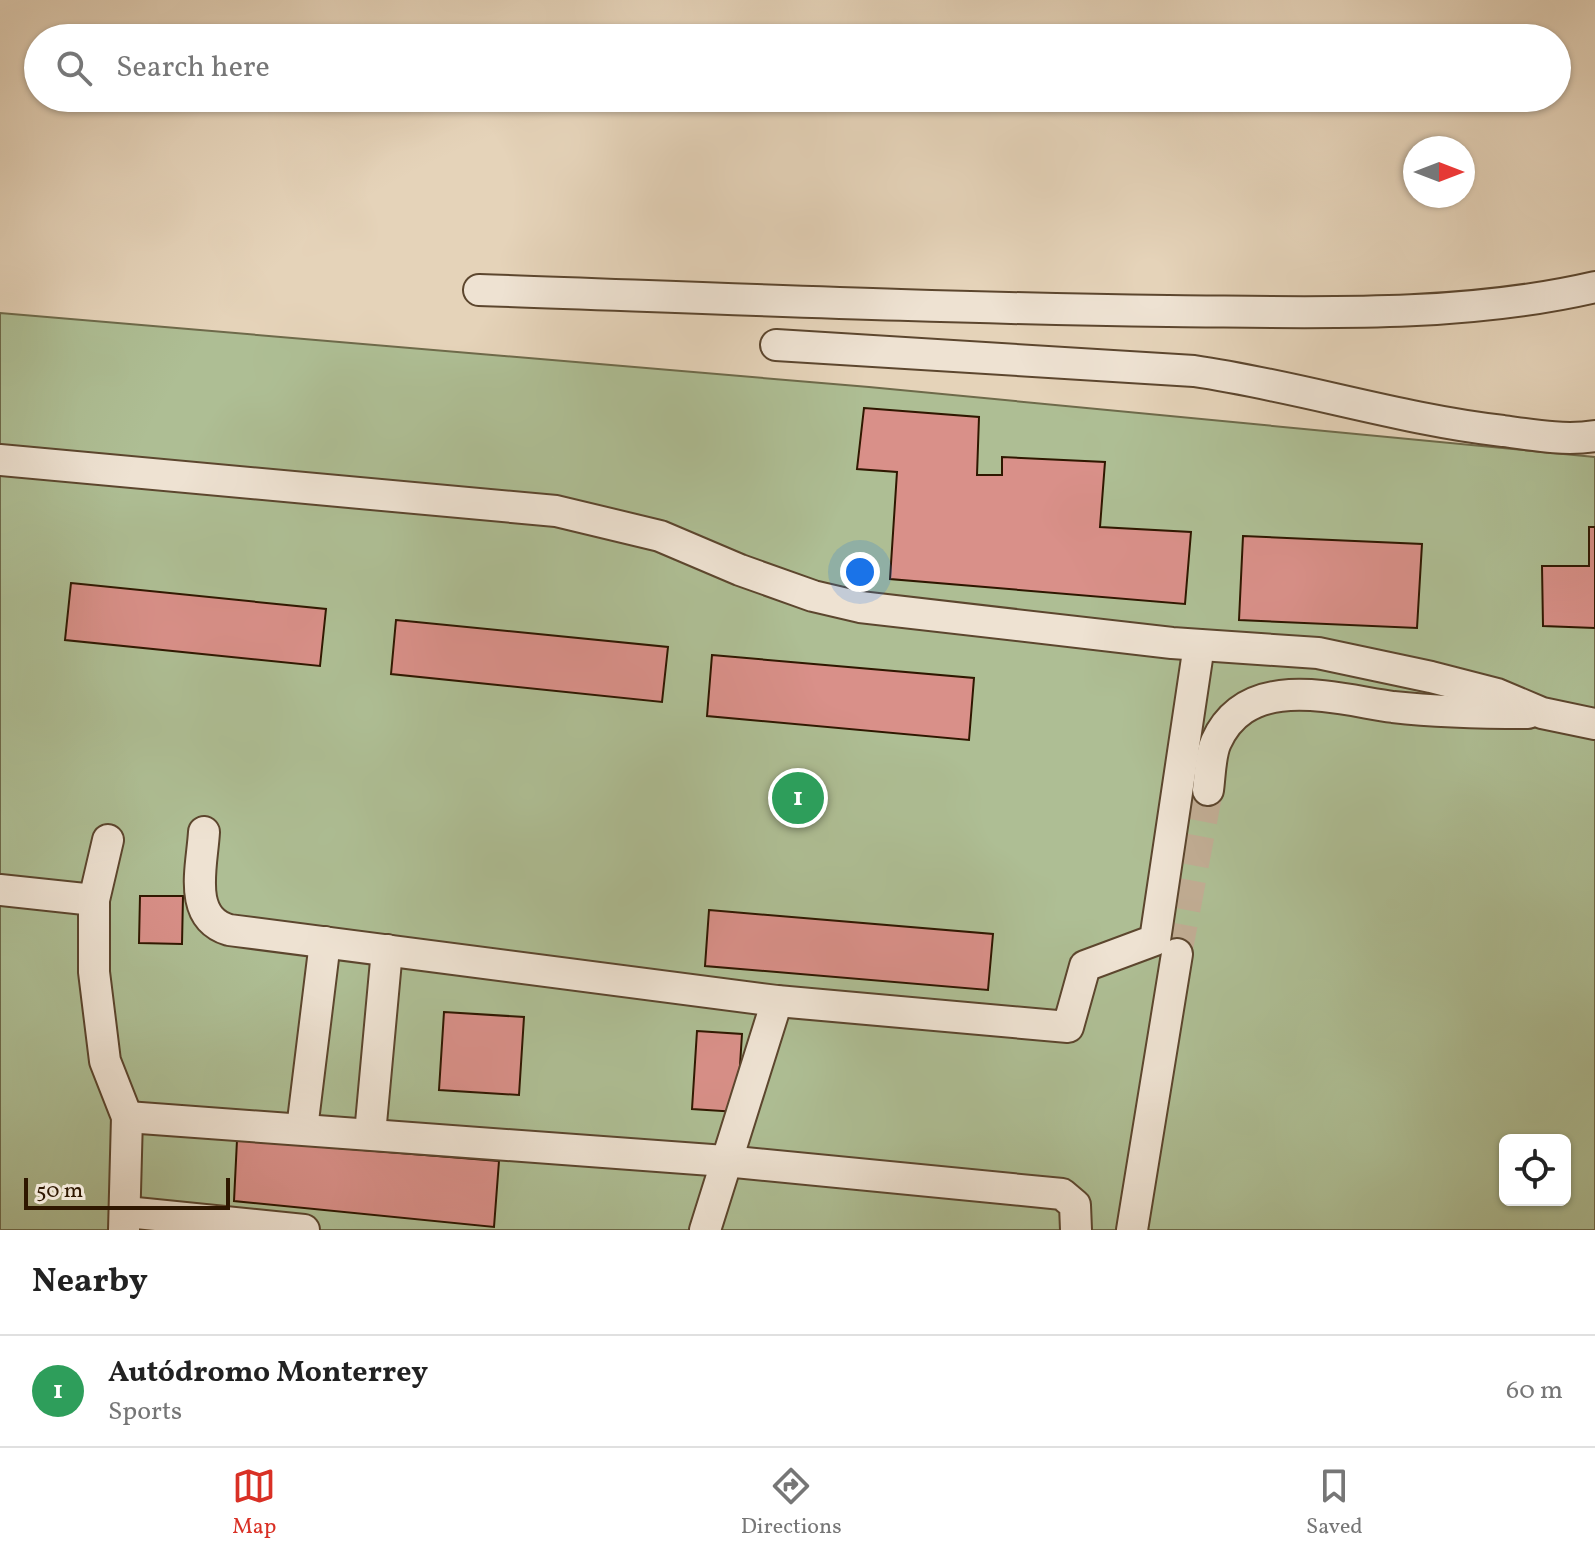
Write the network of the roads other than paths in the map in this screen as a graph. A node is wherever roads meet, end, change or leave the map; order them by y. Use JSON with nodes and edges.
{"nodes":[{"id":1,"x":1595,"y":287,"type":"edge"},
{"id":2,"x":479,"y":290,"type":"dead end"},
{"id":3,"x":776,"y":345,"type":"dead end"},
{"id":4,"x":1595,"y":436,"type":"edge"},
{"id":5,"x":0,"y":460,"type":"edge"},
{"id":6,"x":1199,"y":645,"type":"junction"},
{"id":7,"x":1542,"y":713,"type":"junction"},
{"id":8,"x":1595,"y":724,"type":"edge"},
{"id":9,"x":1208,"y":790,"type":"tunnel mouth"},
{"id":10,"x":204,"y":832,"type":"dead end"},
{"id":11,"x":108,"y":840,"type":"dead end"},
{"id":12,"x":0,"y":890,"type":"edge"},
{"id":13,"x":94,"y":900,"type":"junction"},
{"id":14,"x":325,"y":942,"type":"junction"},
{"id":15,"x":387,"y":950,"type":"junction"},
{"id":16,"x":1177,"y":954,"type":"tunnel mouth"},
{"id":17,"x":777,"y":1001,"type":"junction"},
{"id":18,"x":127,"y":1117,"type":"junction"},
{"id":19,"x":302,"y":1129,"type":"junction"},
{"id":20,"x":370,"y":1134,"type":"junction"},
{"id":21,"x":725,"y":1161,"type":"junction"},
{"id":22,"x":125,"y":1221,"type":"edge"},
{"id":23,"x":304,"y":1230,"type":"edge"},
{"id":24,"x":705,"y":1230,"type":"edge"},
{"id":25,"x":1076,"y":1230,"type":"edge"},
{"id":26,"x":1132,"y":1230,"type":"edge"}],
"edges":[{"from":1,"to":2,"type":"lane"},
{"from":3,"to":4,"type":"lane"},
{"from":5,"to":6,"type":"lane"},
{"from":6,"to":7,"type":"lane"},
{"from":6,"to":17,"type":"lane"},
{"from":7,"to":8,"type":"lane"},
{"from":7,"to":9,"type":"lane"},
{"from":10,"to":14,"type":"lane"},
{"from":11,"to":13,"type":"lane"},
{"from":12,"to":13,"type":"lane"},
{"from":13,"to":18,"type":"lane"},
{"from":14,"to":15,"type":"lane"},
{"from":14,"to":19,"type":"lane"},
{"from":15,"to":17,"type":"lane"},
{"from":15,"to":20,"type":"lane"},
{"from":16,"to":26,"type":"lane"},
{"from":17,"to":21,"type":"lane"},
{"from":18,"to":19,"type":"lane"},
{"from":18,"to":22,"type":"lane"},
{"from":19,"to":20,"type":"lane"},
{"from":20,"to":21,"type":"lane"},
{"from":21,"to":24,"type":"lane"},
{"from":21,"to":25,"type":"lane"},
{"from":22,"to":23,"type":"lane"}]}
